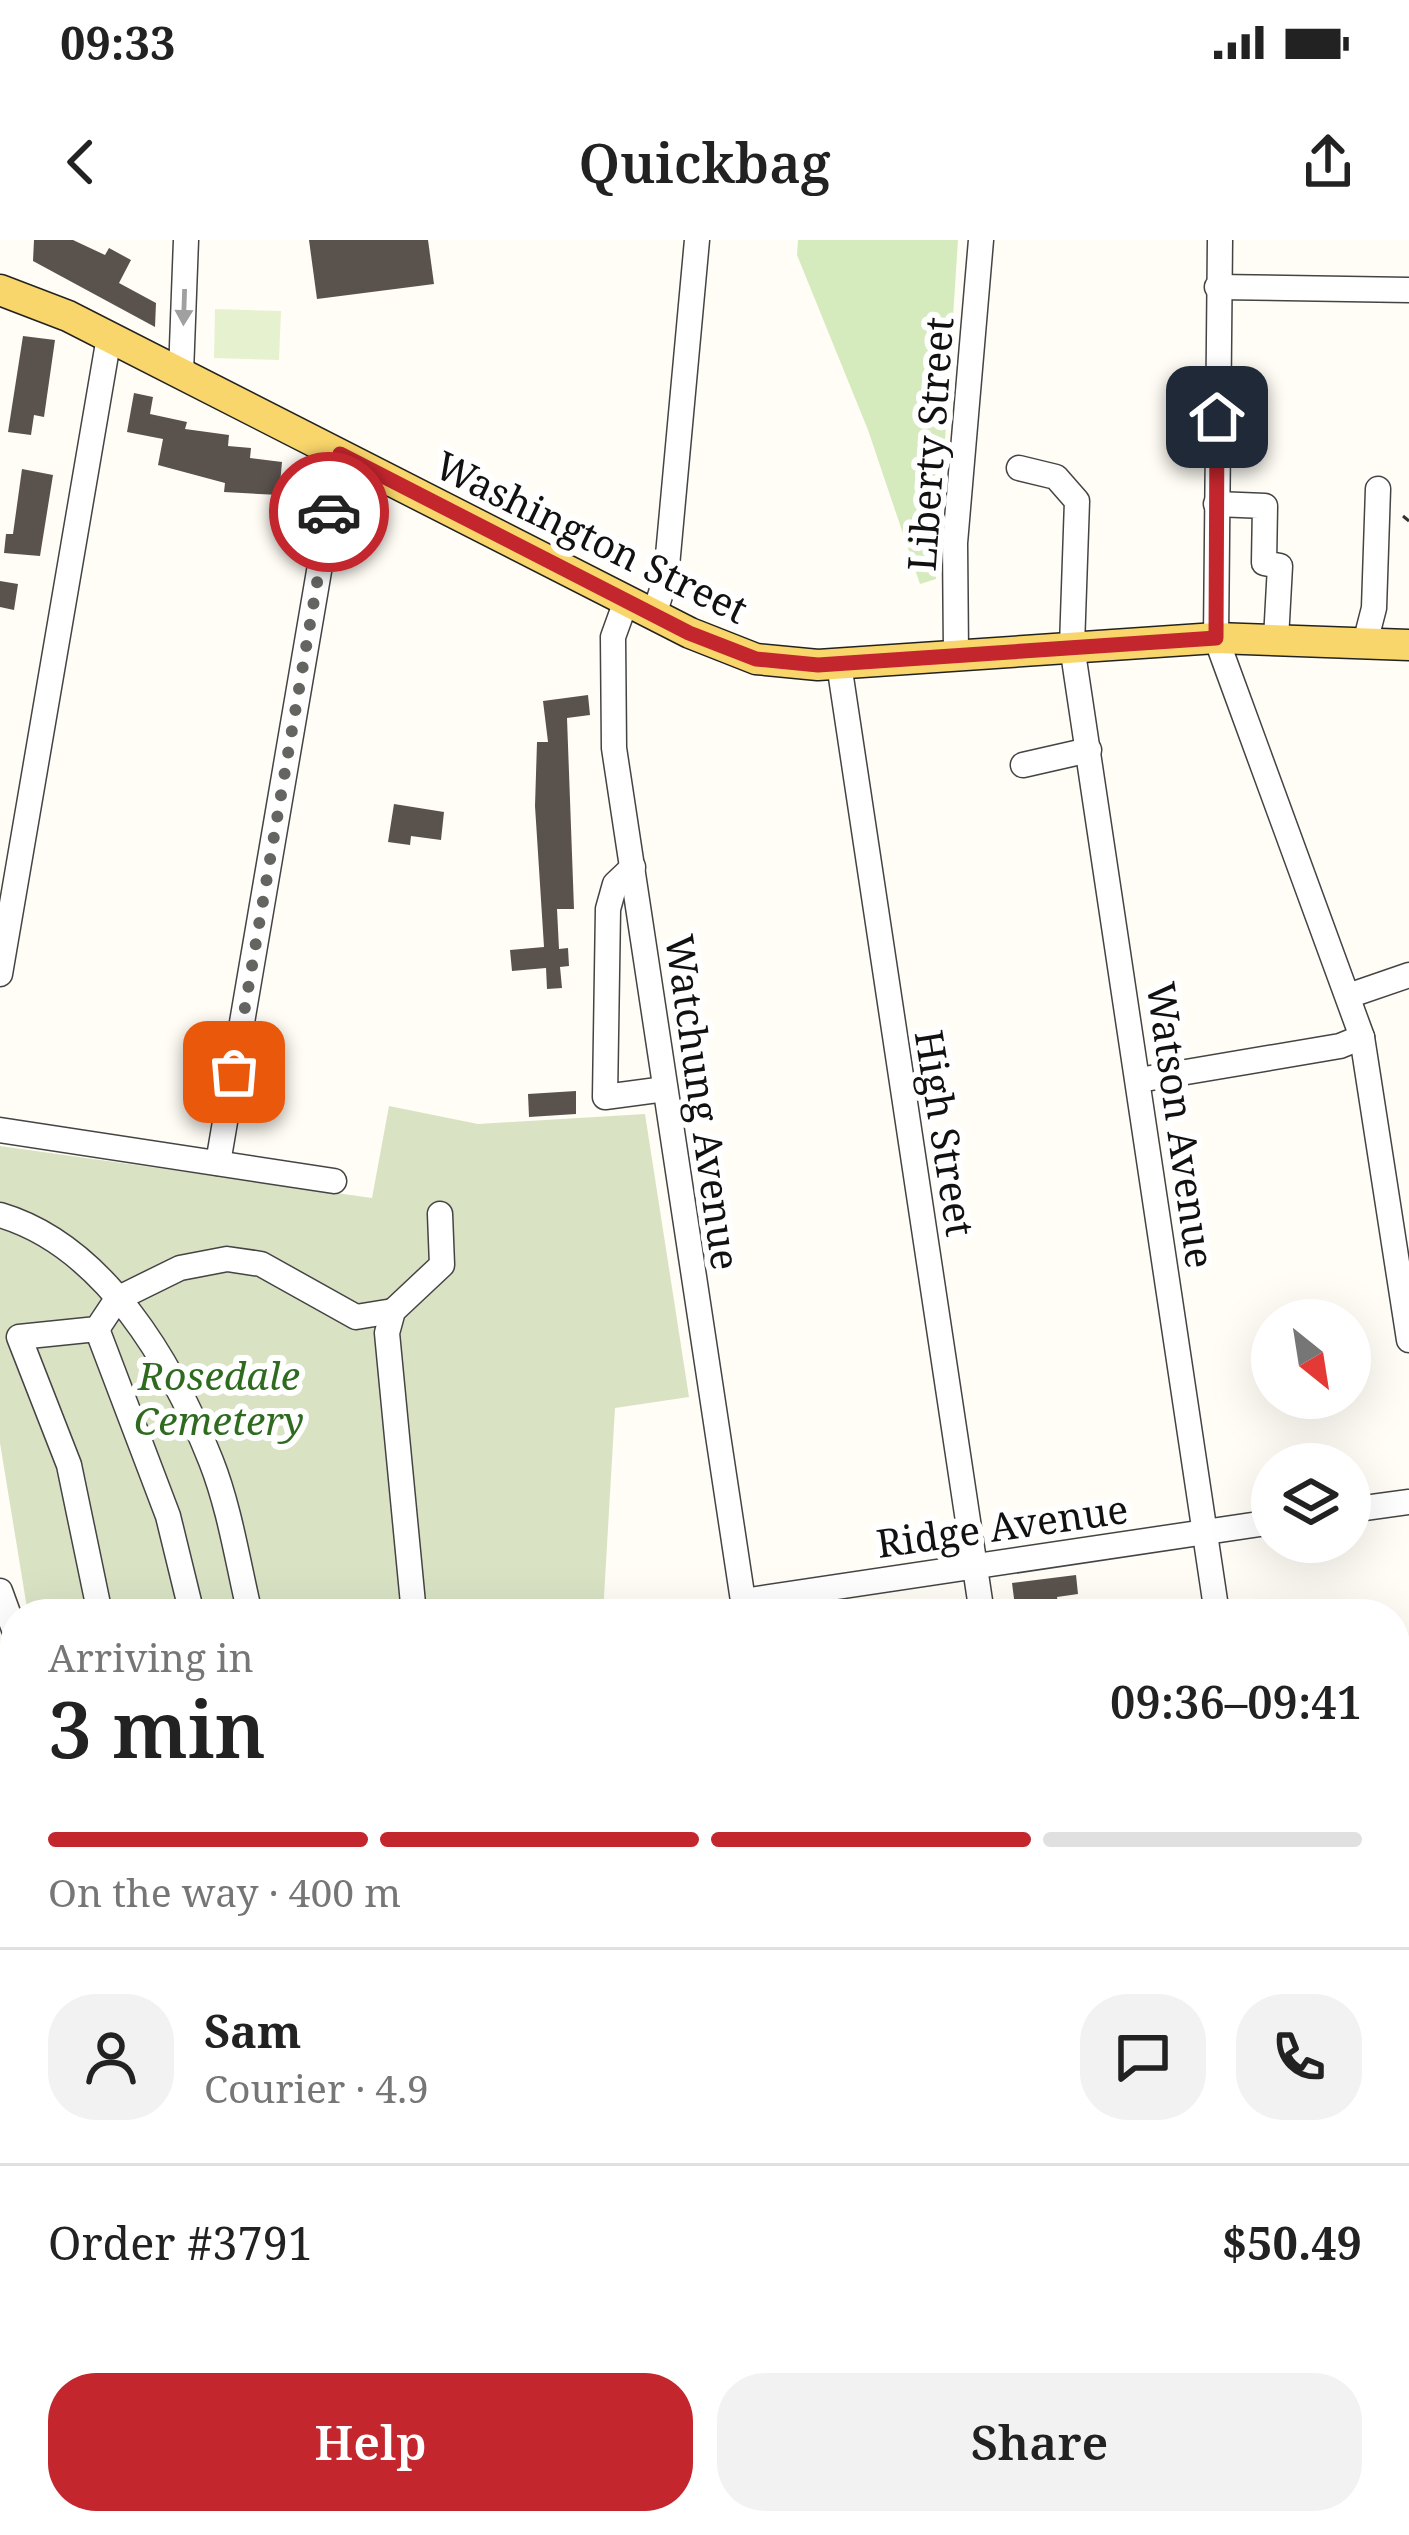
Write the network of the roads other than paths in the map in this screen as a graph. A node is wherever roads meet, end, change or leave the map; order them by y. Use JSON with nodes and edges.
{"nodes":[{"id":1,"x":186,"y":240,"type":"edge"},
{"id":2,"x":697,"y":240,"type":"edge"},
{"id":3,"x":981,"y":240,"type":"edge"},
{"id":4,"x":1220,"y":240,"type":"edge"},
{"id":5,"x":1217,"y":287,"type":"junction"},
{"id":6,"x":0,"y":290,"type":"edge"},
{"id":7,"x":1409,"y":290,"type":"edge"},
{"id":8,"x":109,"y":337,"type":"junction"},
{"id":9,"x":181,"y":373,"type":"junction"},
{"id":10,"x":340,"y":454,"type":"junction"},
{"id":11,"x":1019,"y":468,"type":"dead end"},
{"id":12,"x":1378,"y":489,"type":"dead end"},
{"id":13,"x":1216,"y":504,"type":"junction"},
{"id":14,"x":640,"y":608,"type":"junction"},
{"id":15,"x":1216,"y":638,"type":"junction"},
{"id":16,"x":1276,"y":639,"type":"junction"},
{"id":17,"x":1365,"y":643,"type":"junction"},
{"id":18,"x":1409,"y":645,"type":"edge"},
{"id":19,"x":1072,"y":646,"type":"junction"},
{"id":20,"x":956,"y":654,"type":"junction"},
{"id":21,"x":839,"y":664,"type":"junction"},
{"id":22,"x":1089,"y":750,"type":"junction"},
{"id":23,"x":1023,"y":765,"type":"dead end"},
{"id":24,"x":633,"y":867,"type":"junction"},
{"id":25,"x":0,"y":974,"type":"edge"},
{"id":26,"x":1409,"y":974,"type":"edge"},
{"id":27,"x":1348,"y":996,"type":"junction"},
{"id":28,"x":1362,"y":1037,"type":"junction"},
{"id":29,"x":1139,"y":1080,"type":"junction"},
{"id":30,"x":665,"y":1089,"type":"junction"},
{"id":31,"x":0,"y":1130,"type":"edge"},
{"id":32,"x":218,"y":1163,"type":"junction"},
{"id":33,"x":334,"y":1180,"type":"dead end"},
{"id":34,"x":440,"y":1214,"type":"dead end"},
{"id":35,"x":0,"y":1215,"type":"edge"},
{"id":36,"x":1404,"y":1270,"type":"edge"},
{"id":37,"x":117,"y":1299,"type":"junction"},
{"id":38,"x":393,"y":1311,"type":"junction"},
{"id":39,"x":97,"y":1329,"type":"junction"},
{"id":40,"x":1409,"y":1340,"type":"edge"},
{"id":41,"x":1409,"y":1502,"type":"edge"},
{"id":42,"x":1371,"y":1507,"type":"edge"},
{"id":43,"x":1251,"y":1525,"type":"edge"},
{"id":44,"x":1205,"y":1532,"type":"junction"},
{"id":45,"x":974,"y":1564,"type":"junction"},
{"id":46,"x":97,"y":1599,"type":"edge"},
{"id":47,"x":188,"y":1599,"type":"edge"},
{"id":48,"x":246,"y":1599,"type":"edge"},
{"id":49,"x":412,"y":1599,"type":"edge"},
{"id":50,"x":743,"y":1599,"type":"edge"},
{"id":51,"x":791,"y":1599,"type":"edge"},
{"id":52,"x":980,"y":1599,"type":"edge"},
{"id":53,"x":1215,"y":1599,"type":"edge"}],
"edges":[{"from":1,"to":9,"type":"street","one_way":true},
{"from":2,"to":14,"type":"street","name":"Watchung Avenue"},
{"from":3,"to":20,"type":"street","name":"Liberty Street"},
{"from":4,"to":5,"type":"street"},
{"from":5,"to":7,"type":"street"},
{"from":5,"to":13,"type":"street"},
{"from":6,"to":8,"type":"main road","name":"Washington Street"},
{"from":8,"to":9,"type":"main road","name":"Washington Street"},
{"from":8,"to":25,"type":"street"},
{"from":9,"to":10,"type":"main road","name":"Washington Street"},
{"from":10,"to":14,"type":"main road","name":"Washington Street"},
{"from":10,"to":32,"type":"street"},
{"from":11,"to":19,"type":"street","name":"Watson Avenue"},
{"from":12,"to":17,"type":"street"},
{"from":13,"to":15,"type":"street"},
{"from":13,"to":16,"type":"street"},
{"from":14,"to":21,"type":"main road","name":"Washington Street"},
{"from":14,"to":24,"type":"street","name":"Watchung Avenue"},
{"from":15,"to":16,"type":"main road","name":"Washington Street"},
{"from":15,"to":19,"type":"main road","name":"Washington Street"},
{"from":15,"to":27,"type":"street"},
{"from":16,"to":17,"type":"main road","name":"Washington Street"},
{"from":17,"to":18,"type":"main road","name":"Washington Street"},
{"from":19,"to":20,"type":"main road","name":"Washington Street"},
{"from":19,"to":22,"type":"street","name":"Watson Avenue"},
{"from":20,"to":21,"type":"main road","name":"Washington Street"},
{"from":21,"to":45,"type":"street","name":"High Street"},
{"from":22,"to":23,"type":"street"},
{"from":22,"to":29,"type":"street","name":"Watson Avenue"},
{"from":24,"to":30,"type":"street","name":"Watchung Avenue"},
{"from":24,"to":30,"type":"street"},
{"from":26,"to":27,"type":"street"},
{"from":27,"to":28,"type":"street"},
{"from":28,"to":29,"type":"street"},
{"from":28,"to":36,"type":"street"},
{"from":29,"to":44,"type":"street","name":"Watson Avenue"},
{"from":30,"to":50,"type":"street","name":"Watchung Avenue"},
{"from":31,"to":32,"type":"street"},
{"from":32,"to":33,"type":"street"},
{"from":34,"to":38,"type":"street"},
{"from":35,"to":37,"type":"street"},
{"from":36,"to":40,"type":"street"},
{"from":37,"to":38,"type":"street"},
{"from":37,"to":39,"type":"street"},
{"from":37,"to":48,"type":"street"},
{"from":38,"to":49,"type":"street"},
{"from":39,"to":46,"type":"street"},
{"from":39,"to":47,"type":"street"},
{"from":41,"to":42,"type":"street"},
{"from":43,"to":44,"type":"street","name":"Ridge Avenue"},
{"from":44,"to":45,"type":"street","name":"Ridge Avenue"},
{"from":44,"to":53,"type":"street","name":"Watson Avenue"},
{"from":45,"to":51,"type":"street","name":"Ridge Avenue"},
{"from":45,"to":52,"type":"street","name":"High Street"}]}
